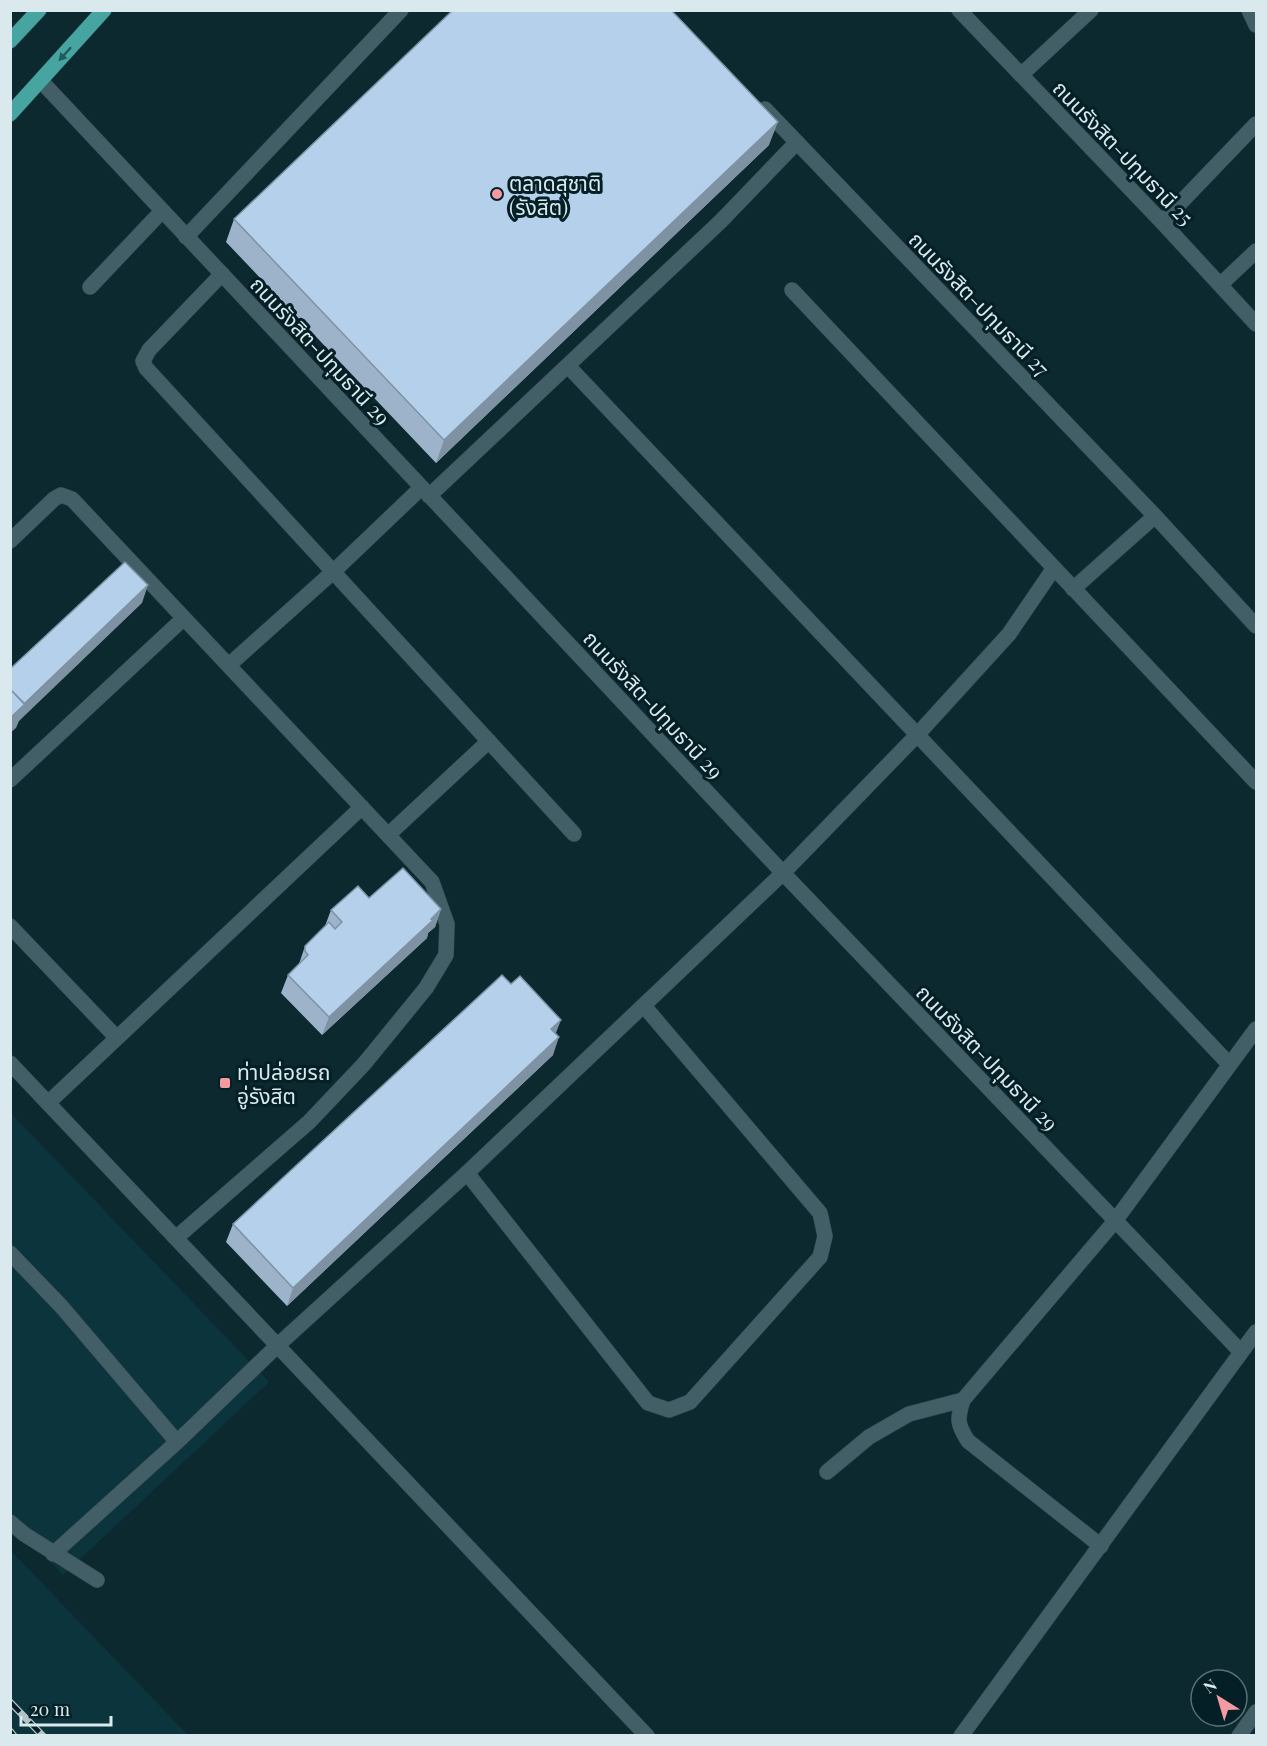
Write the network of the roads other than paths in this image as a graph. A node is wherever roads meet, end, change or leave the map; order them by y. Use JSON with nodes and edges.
{"nodes":[{"id":1,"x":39,"y":10,"type":"edge"},
{"id":2,"x":104,"y":10,"type":"edge"},
{"id":3,"x":401,"y":10,"type":"edge"},
{"id":4,"x":959,"y":10,"type":"edge"},
{"id":5,"x":1091,"y":10,"type":"edge"},
{"id":6,"x":1249,"y":10,"type":"edge"},
{"id":7,"x":1257,"y":25,"type":"edge"},
{"id":8,"x":10,"y":41,"type":"edge"},
{"id":9,"x":1021,"y":75,"type":"junction"},
{"id":10,"x":41,"y":81,"type":"junction"},
{"id":11,"x":756,"y":100,"type":"edge"},
{"id":12,"x":10,"y":114,"type":"edge"},
{"id":13,"x":1257,"y":124,"type":"edge"},
{"id":14,"x":797,"y":142,"type":"junction"},
{"id":15,"x":162,"y":211,"type":"junction"},
{"id":16,"x":1162,"y":222,"type":"junction"},
{"id":17,"x":186,"y":237,"type":"junction"},
{"id":18,"x":1257,"y":250,"type":"edge"},
{"id":19,"x":222,"y":274,"type":"junction"},
{"id":20,"x":1220,"y":285,"type":"junction"},
{"id":21,"x":90,"y":287,"type":"dead end"},
{"id":22,"x":792,"y":290,"type":"dead end"},
{"id":23,"x":1257,"y":324,"type":"edge"},
{"id":24,"x":568,"y":366,"type":"junction"},
{"id":25,"x":425,"y":492,"type":"junction"},
{"id":26,"x":1155,"y":516,"type":"junction"},
{"id":27,"x":10,"y":542,"type":"edge"},
{"id":28,"x":1054,"y":568,"type":"junction"},
{"id":29,"x":334,"y":571,"type":"junction"},
{"id":30,"x":1073,"y":589,"type":"junction"},
{"id":31,"x":184,"y":618,"type":"junction"},
{"id":32,"x":1257,"y":626,"type":"edge"},
{"id":33,"x":229,"y":665,"type":"junction"},
{"id":34,"x":917,"y":735,"type":"junction"},
{"id":35,"x":489,"y":741,"type":"junction"},
{"id":36,"x":10,"y":780,"type":"edge"},
{"id":37,"x":1257,"y":782,"type":"edge"},
{"id":38,"x":362,"y":807,"type":"junction"},
{"id":39,"x":574,"y":834,"type":"dead end"},
{"id":40,"x":388,"y":835,"type":"junction"},
{"id":41,"x":783,"y":873,"type":"junction"},
{"id":42,"x":10,"y":926,"type":"edge"},
{"id":43,"x":644,"y":1006,"type":"junction"},
{"id":44,"x":1257,"y":1029,"type":"edge"},
{"id":45,"x":117,"y":1038,"type":"junction"},
{"id":46,"x":10,"y":1063,"type":"edge"},
{"id":47,"x":1229,"y":1064,"type":"junction"},
{"id":48,"x":48,"y":1103,"type":"junction"},
{"id":49,"x":467,"y":1173,"type":"junction"},
{"id":50,"x":1115,"y":1221,"type":"junction"},
{"id":51,"x":177,"y":1237,"type":"junction"},
{"id":52,"x":10,"y":1253,"type":"edge"},
{"id":53,"x":1257,"y":1332,"type":"edge"},
{"id":54,"x":278,"y":1345,"type":"junction"},
{"id":55,"x":1241,"y":1352,"type":"junction"},
{"id":56,"x":963,"y":1400,"type":"junction"},
{"id":57,"x":177,"y":1442,"type":"junction"},
{"id":58,"x":827,"y":1472,"type":"dead end"},
{"id":59,"x":10,"y":1522,"type":"edge"},
{"id":60,"x":1101,"y":1546,"type":"junction"},
{"id":61,"x":53,"y":1554,"type":"junction"},
{"id":62,"x":97,"y":1580,"type":"dead end"},
{"id":63,"x":1257,"y":1712,"type":"edge"},
{"id":64,"x":647,"y":1736,"type":"edge"},
{"id":65,"x":962,"y":1736,"type":"edge"},
{"id":66,"x":1239,"y":1736,"type":"edge"}],
"edges":[{"from":1,"to":8,"type":"main road"},
{"from":2,"to":10,"type":"main road","one_way":true},
{"from":3,"to":17,"type":"street"},
{"from":4,"to":9,"type":"street","name":"ถนนรังสิต-ปทุมธานี 25"},
{"from":5,"to":9,"type":"street"},
{"from":6,"to":7,"type":"street"},
{"from":9,"to":16,"type":"street","name":"ถนนรังสิต-ปทุมธานี 25"},
{"from":10,"to":12,"type":"main road"},
{"from":10,"to":15,"type":"street","name":"ถนนรังสิต-ปทุมธานี 29"},
{"from":11,"to":14,"type":"street","name":"ถนนรังสิต-ปทุมธานี 27"},
{"from":13,"to":16,"type":"street"},
{"from":14,"to":24,"type":"street"},
{"from":14,"to":26,"type":"street","name":"ถนนรังสิต-ปทุมธานี 27"},
{"from":15,"to":17,"type":"street","name":"ถนนรังสิต-ปทุมธานี 29"},
{"from":15,"to":21,"type":"street"},
{"from":16,"to":20,"type":"street","name":"ถนนรังสิต-ปทุมธานี 25"},
{"from":17,"to":19,"type":"street","name":"ถนนรังสิต-ปทุมธานี 29"},
{"from":18,"to":20,"type":"street"},
{"from":19,"to":25,"type":"street","name":"ถนนรังสิต-ปทุมธานี 29"},
{"from":19,"to":29,"type":"street"},
{"from":20,"to":23,"type":"street","name":"ถนนรังสิต-ปทุมธานี 25"},
{"from":22,"to":28,"type":"street"},
{"from":24,"to":25,"type":"street"},
{"from":24,"to":34,"type":"street"},
{"from":25,"to":29,"type":"street"},
{"from":25,"to":41,"type":"street","name":"ถนนรังสิต-ปทุมธานี 29"},
{"from":26,"to":30,"type":"street"},
{"from":26,"to":32,"type":"street","name":"ถนนรังสิต-ปทุมธานี 27"},
{"from":27,"to":31,"type":"street"},
{"from":28,"to":30,"type":"street"},
{"from":28,"to":34,"type":"street"},
{"from":29,"to":33,"type":"street"},
{"from":29,"to":35,"type":"street"},
{"from":30,"to":37,"type":"street"},
{"from":31,"to":33,"type":"street"},
{"from":31,"to":36,"type":"street"},
{"from":33,"to":38,"type":"street"},
{"from":34,"to":41,"type":"street"},
{"from":34,"to":47,"type":"street"},
{"from":35,"to":39,"type":"street"},
{"from":35,"to":40,"type":"street"},
{"from":38,"to":40,"type":"street"},
{"from":38,"to":45,"type":"street"},
{"from":40,"to":51,"type":"street"},
{"from":41,"to":43,"type":"street"},
{"from":41,"to":50,"type":"street","name":"ถนนรังสิต-ปทุมธานี 29"},
{"from":42,"to":45,"type":"street"},
{"from":43,"to":49,"type":"street"},
{"from":43,"to":49,"type":"street"},
{"from":44,"to":47,"type":"street"},
{"from":45,"to":48,"type":"street"},
{"from":46,"to":48,"type":"street"},
{"from":47,"to":50,"type":"street"},
{"from":48,"to":51,"type":"street"},
{"from":49,"to":54,"type":"street"},
{"from":50,"to":55,"type":"street","name":"ถนนรังสิต-ปทุมธานี 29"},
{"from":50,"to":56,"type":"street"},
{"from":51,"to":54,"type":"street"},
{"from":52,"to":57,"type":"street"},
{"from":53,"to":55,"type":"street"},
{"from":54,"to":57,"type":"street"},
{"from":54,"to":64,"type":"street"},
{"from":55,"to":60,"type":"street"},
{"from":56,"to":58,"type":"street"},
{"from":56,"to":60,"type":"street"},
{"from":57,"to":61,"type":"street"},
{"from":59,"to":61,"type":"street"},
{"from":60,"to":65,"type":"street"},
{"from":61,"to":62,"type":"street"},
{"from":63,"to":66,"type":"street"}]}
